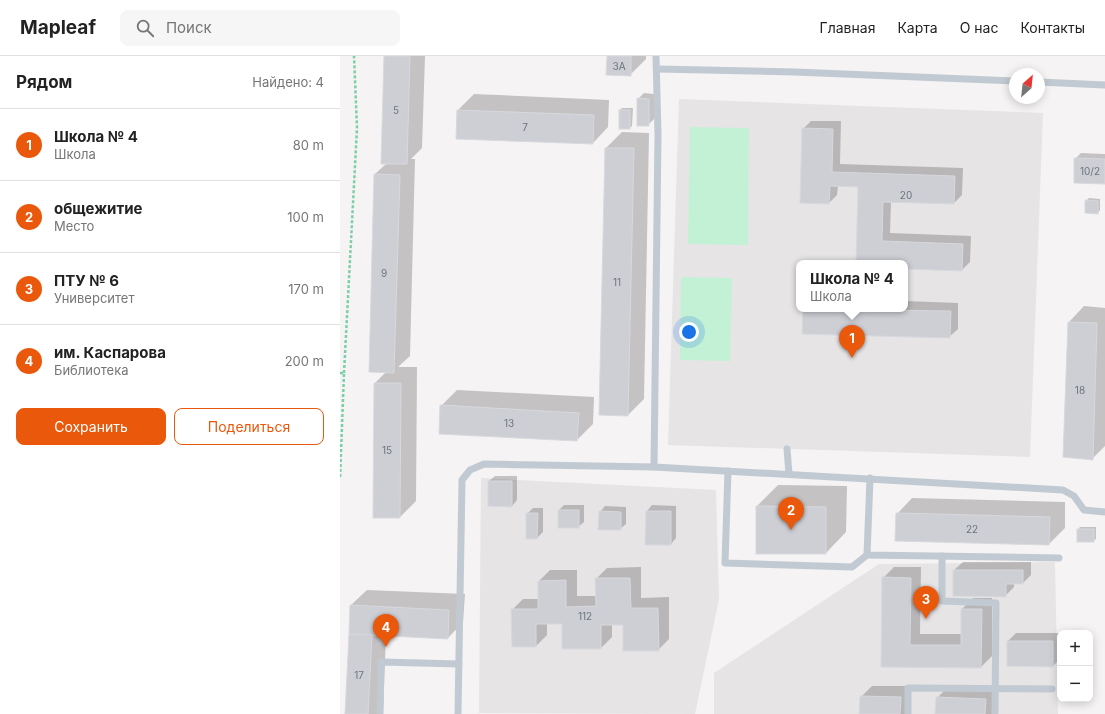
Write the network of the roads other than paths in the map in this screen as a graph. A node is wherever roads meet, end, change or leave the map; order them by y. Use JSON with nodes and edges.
{"nodes":[{"id":1,"x":656,"y":56,"type":"edge"},
{"id":2,"x":656,"y":69,"type":"junction"},
{"id":3,"x":1009,"y":81,"type":"edge"},
{"id":4,"x":1045,"y":82,"type":"edge"},
{"id":5,"x":1105,"y":85,"type":"edge"},
{"id":6,"x":787,"y":449,"type":"dead end"},
{"id":7,"x":654,"y":467,"type":"junction"},
{"id":8,"x":728,"y":471,"type":"junction"},
{"id":9,"x":789,"y":474,"type":"junction"},
{"id":10,"x":870,"y":478,"type":"junction"},
{"id":11,"x":1105,"y":512,"type":"edge"},
{"id":12,"x":867,"y":555,"type":"junction"},
{"id":13,"x":942,"y":556,"type":"junction"},
{"id":14,"x":1059,"y":558,"type":"dead end"},
{"id":15,"x":459,"y":664,"type":"junction"},
{"id":16,"x":996,"y":688,"type":"junction"},
{"id":17,"x":1052,"y":689,"type":"dead end"},
{"id":18,"x":380,"y":714,"type":"edge"},
{"id":19,"x":458,"y":714,"type":"edge"},
{"id":20,"x":908,"y":714,"type":"edge"},
{"id":21,"x":995,"y":714,"type":"edge"}],
"edges":[{"from":1,"to":2,"type":"lane"},
{"from":2,"to":3,"type":"lane"},
{"from":2,"to":7,"type":"lane"},
{"from":4,"to":5,"type":"lane"},
{"from":6,"to":9,"type":"lane"},
{"from":7,"to":8,"type":"lane"},
{"from":7,"to":15,"type":"lane"},
{"from":8,"to":9,"type":"lane"},
{"from":8,"to":12,"type":"lane"},
{"from":9,"to":10,"type":"lane"},
{"from":10,"to":11,"type":"lane"},
{"from":10,"to":12,"type":"lane"},
{"from":12,"to":13,"type":"lane"},
{"from":13,"to":14,"type":"lane"},
{"from":13,"to":16,"type":"lane"},
{"from":15,"to":18,"type":"lane"},
{"from":15,"to":19,"type":"lane"},
{"from":16,"to":17,"type":"lane"},
{"from":16,"to":20,"type":"lane"},
{"from":16,"to":21,"type":"lane"}]}
